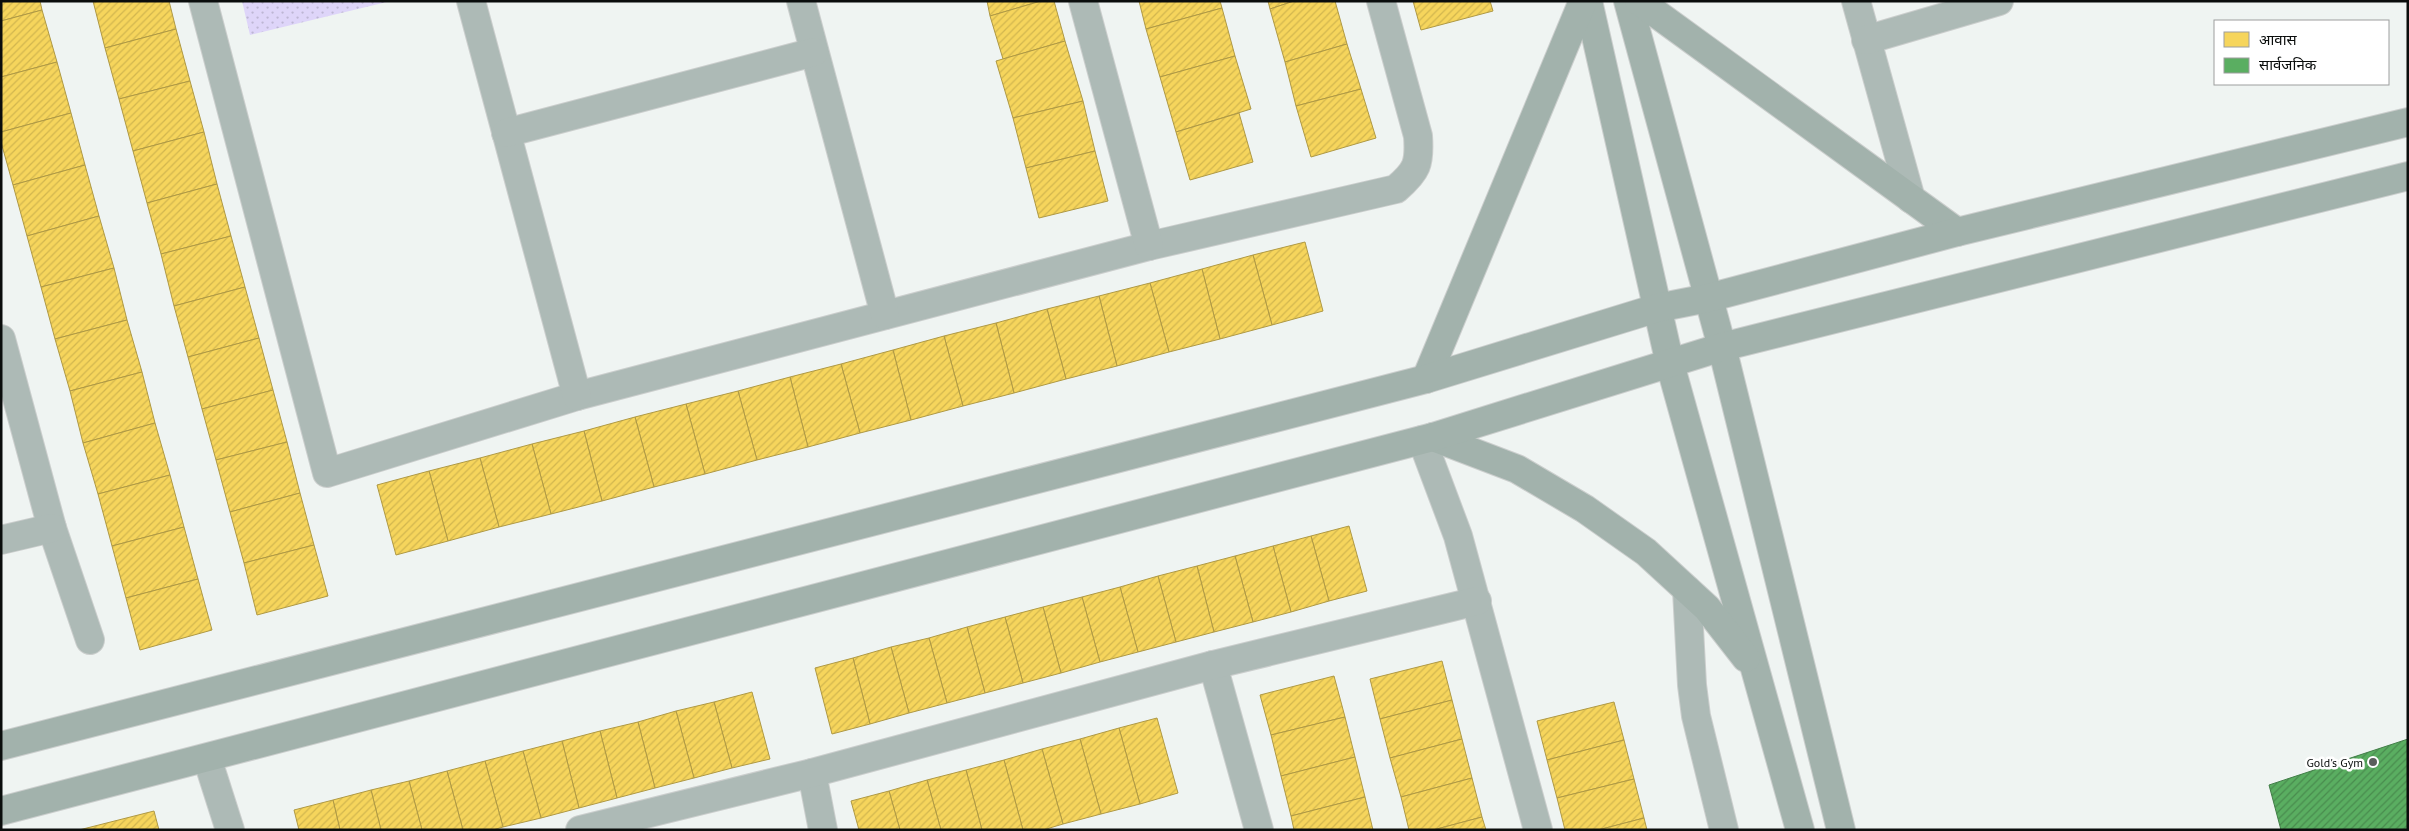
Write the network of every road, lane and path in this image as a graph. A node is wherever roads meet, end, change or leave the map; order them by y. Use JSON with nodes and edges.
{"nodes":[{"id":1,"x":204,"y":1,"type":"edge"},
{"id":2,"x":471,"y":1,"type":"edge"},
{"id":3,"x":801,"y":1,"type":"edge"},
{"id":4,"x":1083,"y":1,"type":"edge"},
{"id":5,"x":1381,"y":1,"type":"edge"},
{"id":6,"x":1583,"y":1,"type":"edge"},
{"id":7,"x":1588,"y":1,"type":"edge"},
{"id":8,"x":1628,"y":1,"type":"edge"},
{"id":9,"x":1639,"y":1,"type":"edge"},
{"id":10,"x":1856,"y":1,"type":"edge"},
{"id":11,"x":2000,"y":1,"type":"edge"},
{"id":12,"x":1866,"y":40,"type":"junction"},
{"id":13,"x":814,"y":52,"type":"junction"},
{"id":14,"x":2408,"y":122,"type":"edge"},
{"id":15,"x":506,"y":133,"type":"junction"},
{"id":16,"x":2408,"y":176,"type":"edge"},
{"id":17,"x":1911,"y":199,"type":"junction"},
{"id":18,"x":1957,"y":232,"type":"junction"},
{"id":19,"x":1149,"y":246,"type":"junction"},
{"id":20,"x":1708,"y":298,"type":"junction"},
{"id":21,"x":1658,"y":308,"type":"junction"},
{"id":22,"x":885,"y":315,"type":"junction"},
{"id":23,"x":1,"y":339,"type":"edge"},
{"id":24,"x":1722,"y":347,"type":"junction"},
{"id":25,"x":1670,"y":364,"type":"junction"},
{"id":26,"x":1426,"y":378,"type":"junction"},
{"id":27,"x":577,"y":396,"type":"junction"},
{"id":28,"x":1428,"y":438,"type":"junction"},
{"id":29,"x":52,"y":528,"type":"junction"},
{"id":30,"x":1,"y":540,"type":"edge"},
{"id":31,"x":1687,"y":590,"type":"junction"},
{"id":32,"x":1477,"y":601,"type":"junction"},
{"id":33,"x":90,"y":640,"type":"dead end"},
{"id":34,"x":1213,"y":665,"type":"junction"},
{"id":35,"x":1754,"y":670,"type":"junction"},
{"id":36,"x":1,"y":746,"type":"edge"},
{"id":37,"x":207,"y":758,"type":"junction"},
{"id":38,"x":812,"y":773,"type":"junction"},
{"id":39,"x":1,"y":811,"type":"edge"},
{"id":40,"x":230,"y":830,"type":"edge"},
{"id":41,"x":580,"y":830,"type":"edge"},
{"id":42,"x":823,"y":830,"type":"edge"},
{"id":43,"x":1259,"y":830,"type":"edge"},
{"id":44,"x":1538,"y":830,"type":"edge"},
{"id":45,"x":1724,"y":830,"type":"edge"},
{"id":46,"x":1800,"y":830,"type":"edge"},
{"id":47,"x":1841,"y":830,"type":"edge"}],
"edges":[{"from":1,"to":27,"type":"street"},
{"from":2,"to":15,"type":"street"},
{"from":3,"to":13,"type":"street"},
{"from":4,"to":19,"type":"street"},
{"from":5,"to":19,"type":"street"},
{"from":6,"to":26,"type":"main road"},
{"from":7,"to":21,"type":"main road"},
{"from":8,"to":20,"type":"main road"},
{"from":9,"to":17,"type":"main road"},
{"from":10,"to":12,"type":"street"},
{"from":11,"to":12,"type":"street"},
{"from":12,"to":17,"type":"street"},
{"from":13,"to":15,"type":"street"},
{"from":13,"to":22,"type":"street"},
{"from":14,"to":18,"type":"main road"},
{"from":15,"to":27,"type":"street"},
{"from":16,"to":24,"type":"main road"},
{"from":17,"to":18,"type":"main road"},
{"from":18,"to":20,"type":"main road"},
{"from":19,"to":22,"type":"street"},
{"from":20,"to":21,"type":"main road"},
{"from":20,"to":24,"type":"main road"},
{"from":21,"to":25,"type":"main road"},
{"from":21,"to":26,"type":"main road"},
{"from":22,"to":27,"type":"street"},
{"from":23,"to":29,"type":"street"},
{"from":24,"to":25,"type":"main road"},
{"from":24,"to":47,"type":"main road"},
{"from":25,"to":28,"type":"main road"},
{"from":25,"to":35,"type":"main road"},
{"from":26,"to":36,"type":"main road"},
{"from":28,"to":31,"type":"main road"},
{"from":28,"to":32,"type":"street"},
{"from":28,"to":37,"type":"main road"},
{"from":29,"to":30,"type":"street"},
{"from":29,"to":33,"type":"street"},
{"from":31,"to":35,"type":"main road"},
{"from":31,"to":45,"type":"street"},
{"from":32,"to":34,"type":"street"},
{"from":32,"to":44,"type":"street"},
{"from":34,"to":38,"type":"street"},
{"from":34,"to":43,"type":"street"},
{"from":35,"to":46,"type":"main road"},
{"from":37,"to":39,"type":"main road"},
{"from":37,"to":40,"type":"street"},
{"from":38,"to":41,"type":"street"},
{"from":38,"to":42,"type":"street"}]}
